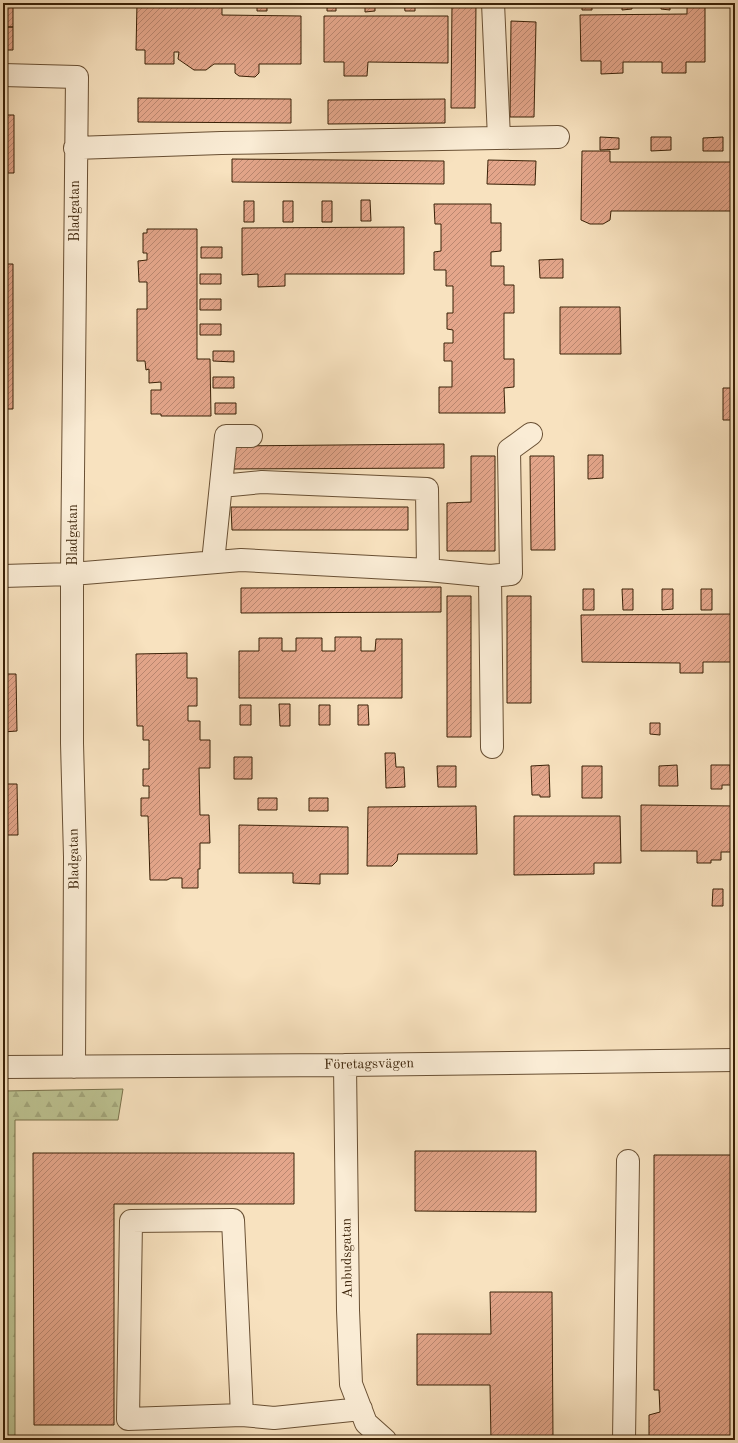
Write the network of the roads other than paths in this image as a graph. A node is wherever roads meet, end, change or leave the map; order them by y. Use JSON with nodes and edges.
{"nodes":[{"id":1,"x":494,"y":3,"type":"edge"},
{"id":2,"x":3,"y":75,"type":"edge"},
{"id":3,"x":558,"y":137,"type":"dead end"},
{"id":4,"x":499,"y":138,"type":"junction"},
{"id":5,"x":75,"y":148,"type":"junction"},
{"id":6,"x":531,"y":434,"type":"dead end"},
{"id":7,"x":251,"y":436,"type":"dead end"},
{"id":8,"x":221,"y":486,"type":"junction"},
{"id":9,"x":213,"y":562,"type":"junction"},
{"id":10,"x":428,"y":570,"type":"junction"},
{"id":11,"x":72,"y":574,"type":"junction"},
{"id":12,"x":3,"y":576,"type":"edge"},
{"id":13,"x":490,"y":576,"type":"junction"},
{"id":14,"x":492,"y":747,"type":"dead end"},
{"id":15,"x":735,"y":1060,"type":"edge"},
{"id":16,"x":345,"y":1065,"type":"junction"},
{"id":17,"x":3,"y":1066,"type":"edge"},
{"id":18,"x":74,"y":1067,"type":"junction"},
{"id":19,"x":628,"y":1161,"type":"dead end"},
{"id":20,"x":361,"y":1409,"type":"junction"},
{"id":21,"x":242,"y":1415,"type":"junction"},
{"id":22,"x":385,"y":1440,"type":"edge"},
{"id":23,"x":624,"y":1440,"type":"edge"}],
"edges":[{"from":1,"to":4,"type":"street"},
{"from":2,"to":5,"type":"street","name":"Bladgatan"},
{"from":3,"to":4,"type":"street"},
{"from":4,"to":5,"type":"street"},
{"from":5,"to":11,"type":"street","name":"Bladgatan"},
{"from":6,"to":13,"type":"street"},
{"from":7,"to":8,"type":"street"},
{"from":8,"to":9,"type":"street"},
{"from":8,"to":10,"type":"street"},
{"from":9,"to":10,"type":"street"},
{"from":9,"to":11,"type":"street"},
{"from":10,"to":13,"type":"street"},
{"from":11,"to":12,"type":"street"},
{"from":11,"to":18,"type":"street","name":"Bladgatan"},
{"from":13,"to":14,"type":"street"},
{"from":15,"to":16,"type":"street","name":"Företagsvägen"},
{"from":16,"to":18,"type":"street","name":"Företagsvägen"},
{"from":16,"to":20,"type":"street","name":"Anbudsgatan"},
{"from":17,"to":18,"type":"street","name":"Företagsvägen"},
{"from":19,"to":23,"type":"street"},
{"from":20,"to":21,"type":"street"},
{"from":20,"to":22,"type":"street","name":"Anbudsgatan"},
{"from":21,"to":21,"type":"street"}]}
